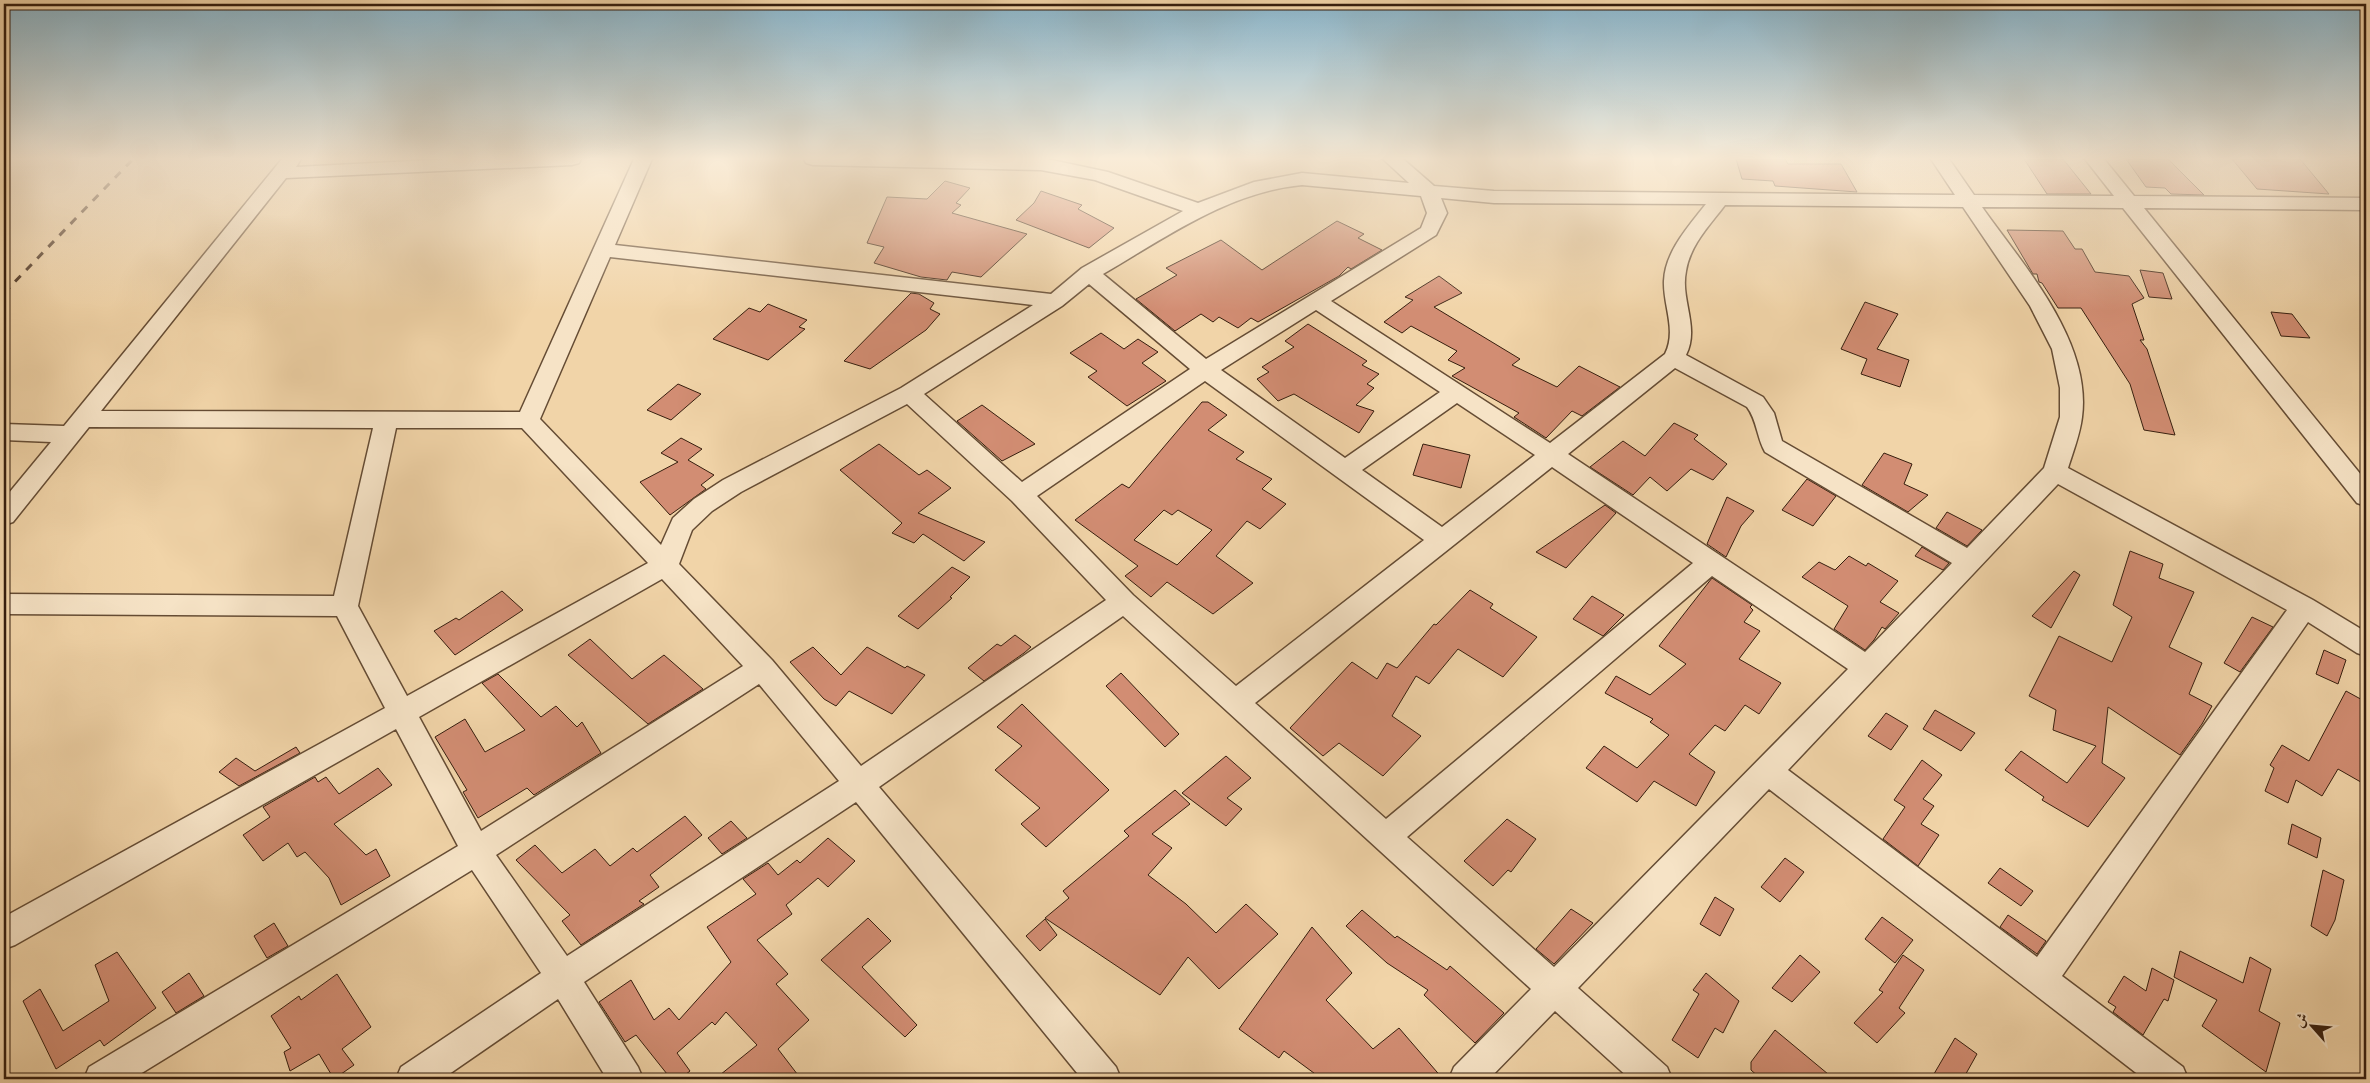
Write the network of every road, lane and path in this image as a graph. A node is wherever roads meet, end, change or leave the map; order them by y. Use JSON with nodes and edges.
{"nodes":[{"id":1,"x":252,"y":210,"type":"edge"},
{"id":2,"x":621,"y":210,"type":"edge"},
{"id":3,"x":1200,"y":210,"type":"edge"},
{"id":4,"x":1436,"y":210,"type":"edge"},
{"id":5,"x":1712,"y":210,"type":"edge"},
{"id":6,"x":1973,"y":210,"type":"edge"},
{"id":7,"x":2133,"y":210,"type":"edge"},
{"id":8,"x":603,"y":250,"type":"junction"},
{"id":9,"x":1089,"y":273,"type":"junction"},
{"id":10,"x":1317,"y":301,"type":"junction"},
{"id":11,"x":1055,"y":302,"type":"junction"},
{"id":12,"x":1674,"y":358,"type":"junction"},
{"id":13,"x":1205,"y":370,"type":"junction"},
{"id":14,"x":1457,"y":392,"type":"junction"},
{"id":15,"x":909,"y":393,"type":"junction"},
{"id":16,"x":386,"y":420,"type":"junction"},
{"id":17,"x":528,"y":420,"type":"junction"},
{"id":18,"x":77,"y":426,"type":"junction"},
{"id":19,"x":4,"y":432,"type":"edge"},
{"id":20,"x":1552,"y":455,"type":"junction"},
{"id":21,"x":1345,"y":470,"type":"junction"},
{"id":22,"x":2055,"y":472,"type":"junction"},
{"id":23,"x":1021,"y":495,"type":"junction"},
{"id":24,"x":2366,"y":497,"type":"edge"},
{"id":25,"x":4,"y":516,"type":"edge"},
{"id":26,"x":1443,"y":541,"type":"junction"},
{"id":27,"x":1969,"y":561,"type":"junction"},
{"id":28,"x":1711,"y":562,"type":"junction"},
{"id":29,"x":666,"y":564,"type":"junction"},
{"id":30,"x":1124,"y":602,"type":"junction"},
{"id":31,"x":4,"y":604,"type":"edge"},
{"id":32,"x":346,"y":606,"type":"junction"},
{"id":33,"x":2304,"y":607,"type":"junction"},
{"id":34,"x":2366,"y":645,"type":"edge"},
{"id":35,"x":762,"y":668,"type":"junction"},
{"id":36,"x":1867,"y":668,"type":"junction"},
{"id":37,"x":1236,"y":702,"type":"junction"},
{"id":38,"x":403,"y":712,"type":"junction"},
{"id":39,"x":1768,"y":771,"type":"junction"},
{"id":40,"x":859,"y":784,"type":"junction"},
{"id":41,"x":1386,"y":837,"type":"junction"},
{"id":42,"x":476,"y":851,"type":"junction"},
{"id":43,"x":4,"y":934,"type":"edge"},
{"id":44,"x":563,"y":977,"type":"junction"},
{"id":45,"x":2040,"y":980,"type":"junction"},
{"id":46,"x":1555,"y":988,"type":"junction"},
{"id":47,"x":101,"y":1079,"type":"edge"},
{"id":48,"x":413,"y":1079,"type":"edge"},
{"id":49,"x":626,"y":1079,"type":"edge"},
{"id":50,"x":1104,"y":1079,"type":"edge"},
{"id":51,"x":1466,"y":1079,"type":"edge"},
{"id":52,"x":1655,"y":1079,"type":"edge"},
{"id":53,"x":2171,"y":1079,"type":"edge"}],
"edges":[{"from":1,"to":18,"type":"street"},
{"from":2,"to":8,"type":"street"},
{"from":3,"to":9,"type":"street"},
{"from":4,"to":10,"type":"street"},
{"from":5,"to":12,"type":"street"},
{"from":6,"to":22,"type":"street"},
{"from":7,"to":24,"type":"street"},
{"from":8,"to":11,"type":"street"},
{"from":8,"to":17,"type":"street"},
{"from":9,"to":11,"type":"street"},
{"from":9,"to":13,"type":"street"},
{"from":10,"to":13,"type":"street"},
{"from":10,"to":14,"type":"street"},
{"from":11,"to":15,"type":"street"},
{"from":12,"to":20,"type":"street"},
{"from":12,"to":27,"type":"street"},
{"from":13,"to":21,"type":"street"},
{"from":13,"to":23,"type":"street"},
{"from":14,"to":20,"type":"street"},
{"from":14,"to":21,"type":"street"},
{"from":15,"to":23,"type":"street"},
{"from":15,"to":29,"type":"street"},
{"from":16,"to":17,"type":"street"},
{"from":16,"to":18,"type":"street"},
{"from":16,"to":32,"type":"street"},
{"from":17,"to":29,"type":"street"},
{"from":18,"to":19,"type":"street"},
{"from":18,"to":25,"type":"street"},
{"from":20,"to":26,"type":"street"},
{"from":20,"to":28,"type":"street"},
{"from":21,"to":26,"type":"street"},
{"from":22,"to":27,"type":"street"},
{"from":22,"to":33,"type":"street"},
{"from":23,"to":30,"type":"street"},
{"from":26,"to":37,"type":"street"},
{"from":27,"to":36,"type":"street"},
{"from":28,"to":36,"type":"street"},
{"from":28,"to":41,"type":"street"},
{"from":29,"to":35,"type":"street"},
{"from":29,"to":38,"type":"street"},
{"from":30,"to":37,"type":"street"},
{"from":30,"to":40,"type":"street"},
{"from":31,"to":32,"type":"street"},
{"from":32,"to":38,"type":"street"},
{"from":33,"to":34,"type":"street"},
{"from":33,"to":45,"type":"street"},
{"from":35,"to":40,"type":"street"},
{"from":35,"to":42,"type":"street"},
{"from":36,"to":39,"type":"street"},
{"from":37,"to":41,"type":"street"},
{"from":38,"to":42,"type":"street"},
{"from":38,"to":43,"type":"street"},
{"from":39,"to":45,"type":"street"},
{"from":39,"to":46,"type":"street"},
{"from":40,"to":44,"type":"street"},
{"from":40,"to":50,"type":"street"},
{"from":41,"to":46,"type":"street"},
{"from":42,"to":44,"type":"street"},
{"from":42,"to":47,"type":"street"},
{"from":44,"to":48,"type":"street"},
{"from":44,"to":49,"type":"street"},
{"from":45,"to":53,"type":"street"},
{"from":46,"to":51,"type":"street"},
{"from":46,"to":52,"type":"street"}]}
